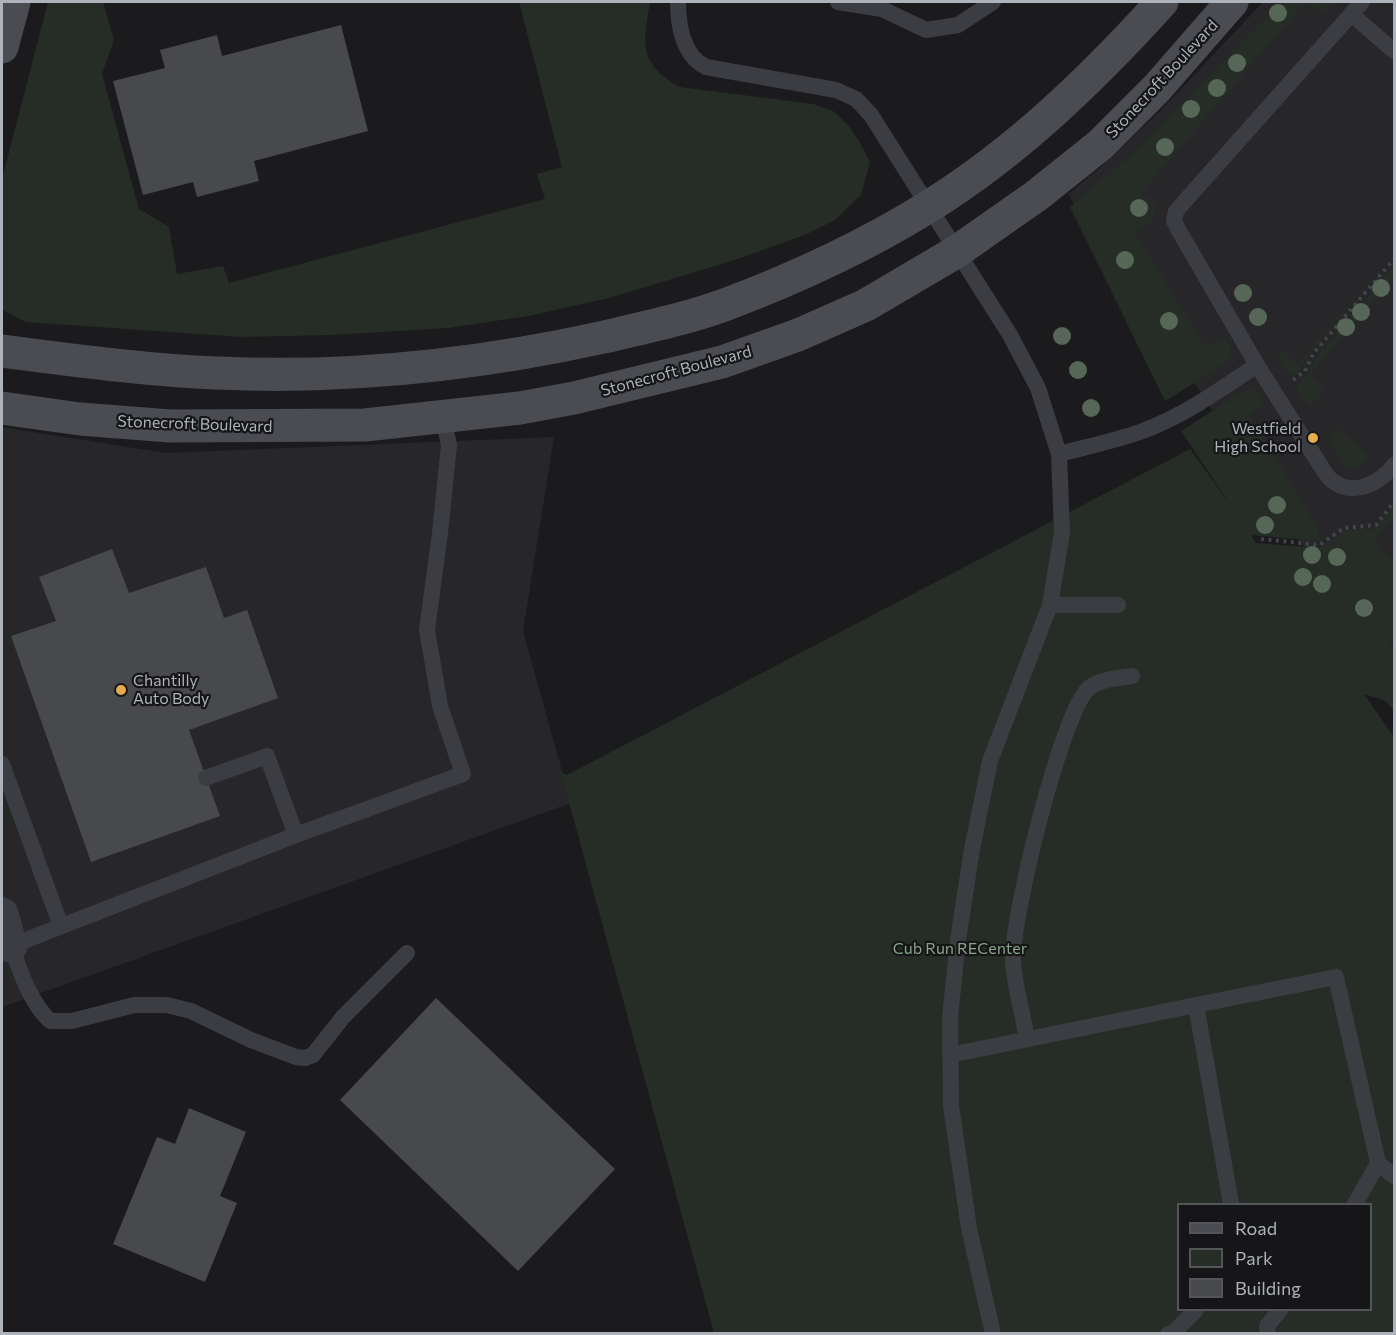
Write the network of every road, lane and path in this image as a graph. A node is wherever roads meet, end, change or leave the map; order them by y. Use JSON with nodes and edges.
{"nodes":[{"id":1,"x":14,"y":2,"type":"edge"},
{"id":2,"x":678,"y":2,"type":"edge"},
{"id":3,"x":838,"y":2,"type":"edge"},
{"id":4,"x":993,"y":2,"type":"edge"},
{"id":5,"x":1162,"y":2,"type":"edge"},
{"id":6,"x":1232,"y":2,"type":"edge"},
{"id":7,"x":1356,"y":8,"type":"edge"},
{"id":8,"x":2,"y":47,"type":"edge"},
{"id":9,"x":1395,"y":51,"type":"edge"},
{"id":10,"x":927,"y":207,"type":"junction"},
{"id":11,"x":956,"y":252,"type":"junction"},
{"id":12,"x":1395,"y":259,"type":"edge"},
{"id":13,"x":2,"y":351,"type":"edge"},
{"id":14,"x":1257,"y":365,"type":"junction"},
{"id":15,"x":1293,"y":380,"type":"dead end"},
{"id":16,"x":2,"y":408,"type":"edge"},
{"id":17,"x":443,"y":417,"type":"junction"},
{"id":18,"x":1059,"y":454,"type":"junction"},
{"id":19,"x":1395,"y":465,"type":"edge"},
{"id":20,"x":1395,"y":502,"type":"edge"},
{"id":21,"x":1261,"y":539,"type":"dead end"},
{"id":22,"x":1050,"y":605,"type":"junction"},
{"id":23,"x":1118,"y":605,"type":"dead end"},
{"id":24,"x":1132,"y":676,"type":"dead end"},
{"id":25,"x":2,"y":764,"type":"edge"},
{"id":26,"x":206,"y":778,"type":"dead end"},
{"id":27,"x":296,"y":835,"type":"junction"},
{"id":28,"x":2,"y":914,"type":"edge"},
{"id":29,"x":61,"y":926,"type":"junction"},
{"id":30,"x":6,"y":948,"type":"edge"},
{"id":31,"x":406,"y":953,"type":"dead end"},
{"id":32,"x":1196,"y":1005,"type":"junction"},
{"id":33,"x":1028,"y":1039,"type":"junction"},
{"id":34,"x":950,"y":1055,"type":"junction"},
{"id":35,"x":1378,"y":1162,"type":"junction"},
{"id":36,"x":1395,"y":1176,"type":"edge"},
{"id":37,"x":1230,"y":1203,"type":"edge"},
{"id":38,"x":1356,"y":1203,"type":"edge"},
{"id":39,"x":1195,"y":1311,"type":"edge"},
{"id":40,"x":1279,"y":1311,"type":"edge"},
{"id":41,"x":993,"y":1334,"type":"edge"},
{"id":42,"x":1168,"y":1334,"type":"edge"},
{"id":43,"x":1268,"y":1334,"type":"edge"}],
"edges":[{"from":1,"to":8,"type":"main road"},
{"from":2,"to":10,"type":"lane"},
{"from":3,"to":4,"type":"lane"},
{"from":5,"to":10,"type":"main road"},
{"from":6,"to":11,"type":"main road","name":"Stonecroft Boulevard"},
{"from":7,"to":9,"type":"lane"},
{"from":7,"to":14,"type":"lane"},
{"from":10,"to":11,"type":"lane"},
{"from":10,"to":13,"type":"main road"},
{"from":11,"to":17,"type":"main road","name":"Stonecroft Boulevard"},
{"from":11,"to":18,"type":"lane"},
{"from":12,"to":15,"type":"path"},
{"from":14,"to":18,"type":"lane"},
{"from":14,"to":19,"type":"lane"},
{"from":16,"to":17,"type":"main road","name":"Stonecroft Boulevard"},
{"from":17,"to":27,"type":"lane"},
{"from":18,"to":22,"type":"lane"},
{"from":20,"to":21,"type":"path"},
{"from":22,"to":23,"type":"lane"},
{"from":22,"to":34,"type":"lane"},
{"from":24,"to":33,"type":"lane"},
{"from":25,"to":29,"type":"lane"},
{"from":26,"to":27,"type":"lane"},
{"from":27,"to":29,"type":"lane"},
{"from":28,"to":30,"type":"street"},
{"from":29,"to":30,"type":"lane"},
{"from":30,"to":31,"type":"lane"},
{"from":32,"to":33,"type":"lane"},
{"from":32,"to":35,"type":"lane"},
{"from":32,"to":37,"type":"lane"},
{"from":33,"to":34,"type":"lane"},
{"from":34,"to":41,"type":"lane"},
{"from":35,"to":36,"type":"lane"},
{"from":35,"to":38,"type":"lane"},
{"from":39,"to":42,"type":"lane"},
{"from":40,"to":43,"type":"lane"}]}
